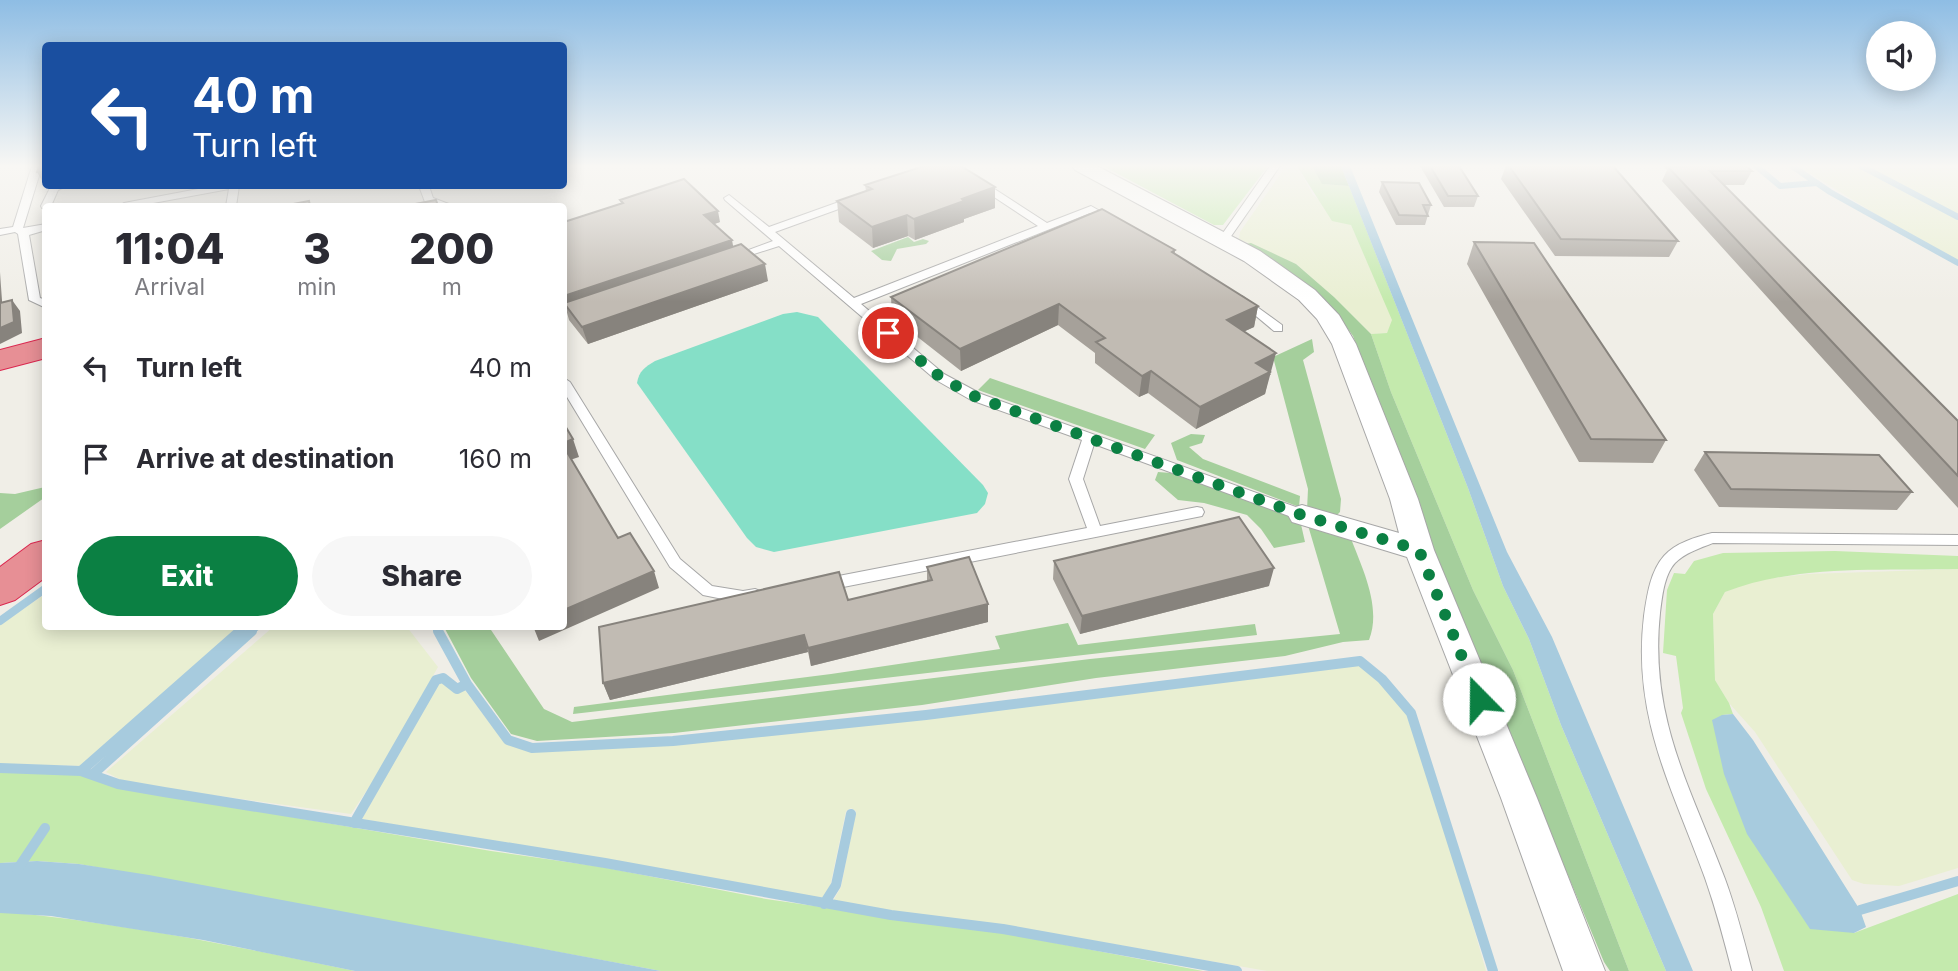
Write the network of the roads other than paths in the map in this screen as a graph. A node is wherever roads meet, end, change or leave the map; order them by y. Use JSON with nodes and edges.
{"nodes":[{"id":1,"x":26,"y":211,"type":"edge"},
{"id":2,"x":745,"y":211,"type":"edge"},
{"id":3,"x":822,"y":211,"type":"edge"},
{"id":4,"x":1022,"y":211,"type":"edge"},
{"id":5,"x":1085,"y":211,"type":"edge"},
{"id":6,"x":1095,"y":211,"type":"edge"},
{"id":7,"x":1168,"y":211,"type":"edge"},
{"id":8,"x":1243,"y":211,"type":"edge"},
{"id":9,"x":23,"y":212,"type":"joint"},
{"id":10,"x":1047,"y":227,"type":"junction"},
{"id":11,"x":42,"y":228,"type":"edge"},
{"id":12,"x":1126,"y":229,"type":"edge"},
{"id":13,"x":20,"y":231,"type":"junction"},
{"id":14,"x":768,"y":231,"type":"junction"},
{"id":15,"x":0,"y":232,"type":"edge"},
{"id":16,"x":1223,"y":240,"type":"junction"},
{"id":17,"x":780,"y":242,"type":"junction"},
{"id":18,"x":717,"y":264,"type":"edge"},
{"id":19,"x":1231,"y":290,"type":"edge"},
{"id":20,"x":42,"y":303,"type":"edge"},
{"id":21,"x":853,"y":303,"type":"junction"},
{"id":22,"x":1278,"y":328,"type":"dead end"},
{"id":23,"x":42,"y":349,"type":"edge"},
{"id":24,"x":0,"y":360,"type":"edge"},
{"id":25,"x":567,"y":387,"type":"edge"},
{"id":26,"x":1089,"y":438,"type":"junction"},
{"id":27,"x":1197,"y":512,"type":"dead end"},
{"id":28,"x":1302,"y":515,"type":"joint"},
{"id":29,"x":1095,"y":531,"type":"junction"},
{"id":30,"x":1958,"y":540,"type":"edge"},
{"id":31,"x":1419,"y":550,"type":"junction"},
{"id":32,"x":42,"y":558,"type":"edge"},
{"id":33,"x":812,"y":586,"type":"edge"},
{"id":34,"x":0,"y":589,"type":"edge"},
{"id":35,"x":771,"y":593,"type":"edge"},
{"id":36,"x":1584,"y":971,"type":"edge"},
{"id":37,"x":1742,"y":971,"type":"edge"}],
"edges":[{"from":1,"to":9,"type":"lane"},
{"from":2,"to":14,"type":"lane"},
{"from":3,"to":14,"type":"lane"},
{"from":4,"to":10,"type":"lane"},
{"from":5,"to":10,"type":"lane"},
{"from":6,"to":12,"type":"lane"},
{"from":7,"to":16,"type":"street"},
{"from":8,"to":16,"type":"lane"},
{"from":9,"to":13,"type":"lane"},
{"from":10,"to":21,"type":"lane"},
{"from":11,"to":13,"type":"lane"},
{"from":13,"to":15,"type":"lane"},
{"from":13,"to":20,"type":"lane"},
{"from":14,"to":17,"type":"lane"},
{"from":16,"to":31,"type":"street"},
{"from":17,"to":18,"type":"lane"},
{"from":17,"to":21,"type":"lane"},
{"from":19,"to":22,"type":"lane"},
{"from":21,"to":26,"type":"lane"},
{"from":23,"to":24,"type":"highway"},
{"from":25,"to":35,"type":"lane"},
{"from":26,"to":28,"type":"lane"},
{"from":26,"to":29,"type":"lane"},
{"from":27,"to":29,"type":"lane"},
{"from":28,"to":31,"type":"street"},
{"from":29,"to":33,"type":"lane"},
{"from":30,"to":37,"type":"lane"},
{"from":31,"to":36,"type":"street"},
{"from":32,"to":34,"type":"highway"}]}
